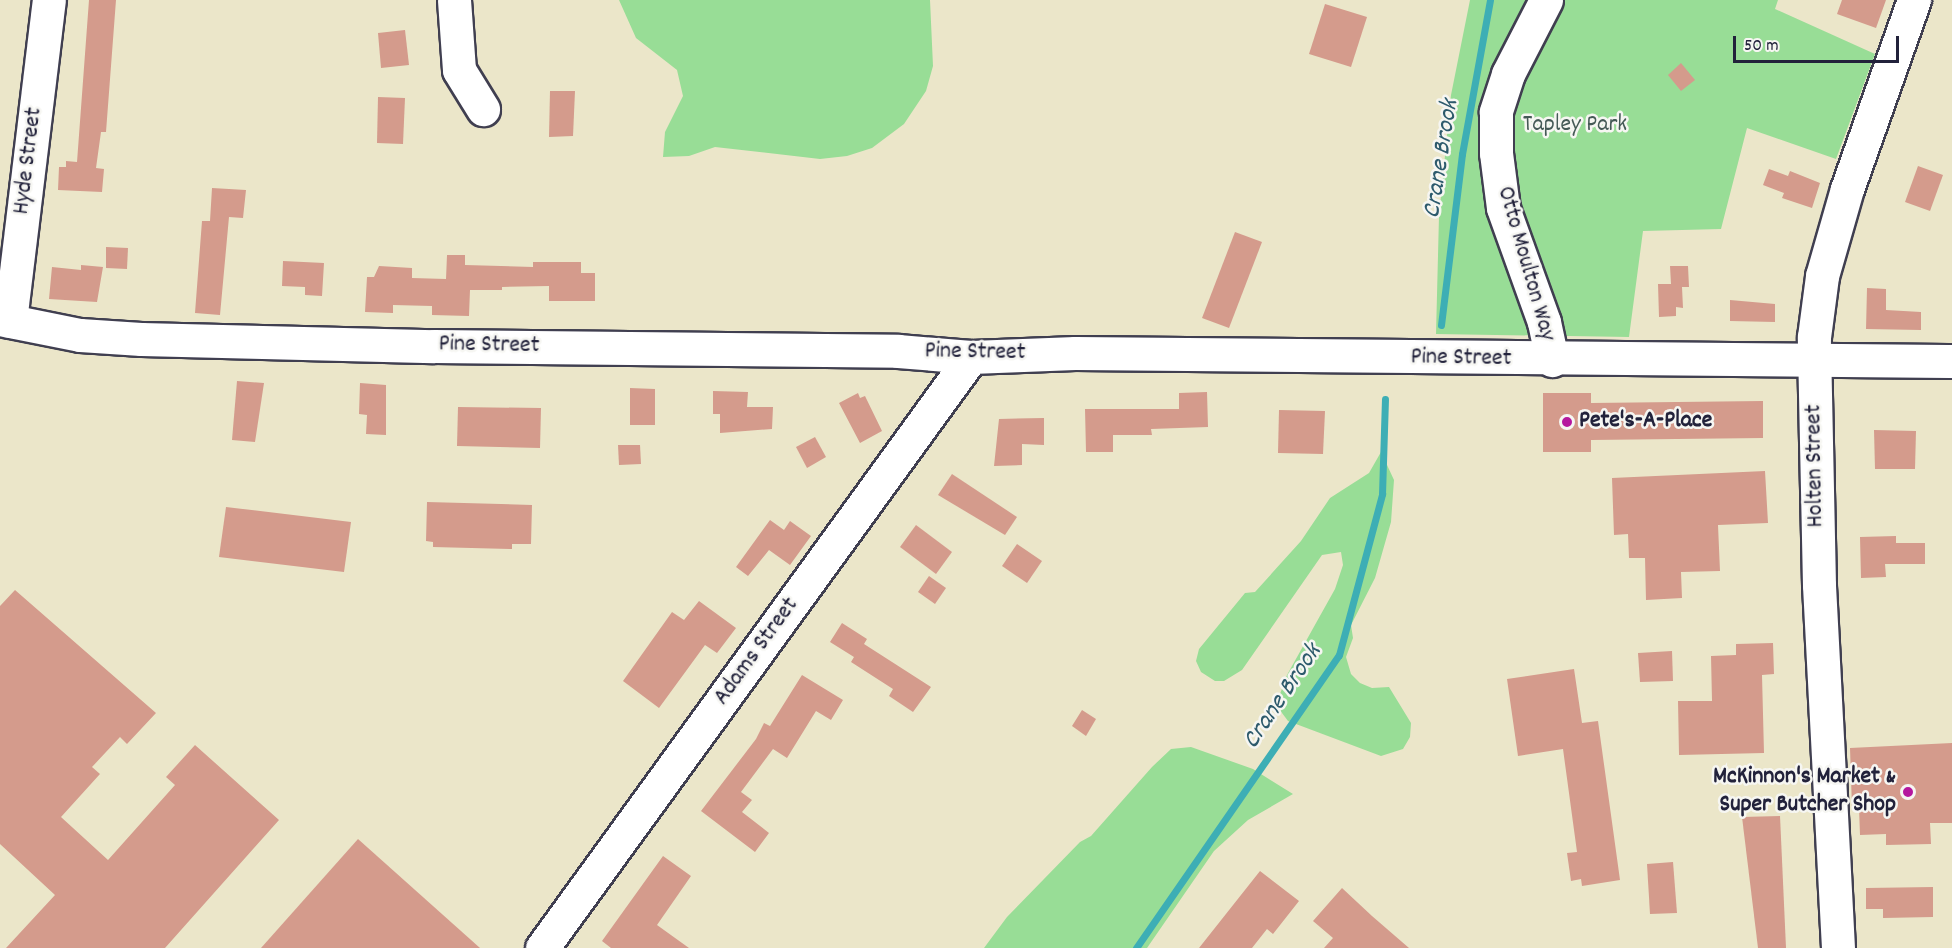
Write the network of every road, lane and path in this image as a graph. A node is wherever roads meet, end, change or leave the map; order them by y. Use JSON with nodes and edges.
{"nodes":[{"id":1,"x":49,"y":0,"type":"edge"},
{"id":2,"x":454,"y":0,"type":"edge"},
{"id":3,"x":1546,"y":0,"type":"edge"},
{"id":4,"x":1914,"y":0,"type":"edge"},
{"id":5,"x":483,"y":109,"type":"dead end"},
{"id":6,"x":5,"y":320,"type":"edge"},
{"id":7,"x":971,"y":357,"type":"junction"},
{"id":8,"x":1552,"y":360,"type":"junction"},
{"id":9,"x":1952,"y":361,"type":"edge"},
{"id":10,"x":1813,"y":362,"type":"junction"},
{"id":11,"x":542,"y":948,"type":"edge"},
{"id":12,"x":1838,"y":948,"type":"edge"}],
"edges":[{"from":1,"to":6,"type":"street","name":"Hyde Street"},
{"from":2,"to":5,"type":"street"},
{"from":3,"to":8,"type":"street","name":"Otto Moulton Way"},
{"from":4,"to":10,"type":"street","name":"Holten Street"},
{"from":6,"to":7,"type":"street","name":"Pine Street"},
{"from":7,"to":8,"type":"street","name":"Pine Street"},
{"from":7,"to":11,"type":"street","name":"Adams Street"},
{"from":8,"to":10,"type":"street","name":"Pine Street"},
{"from":9,"to":10,"type":"street","name":"Pine Street"},
{"from":10,"to":12,"type":"street","name":"Holten Street"}]}
